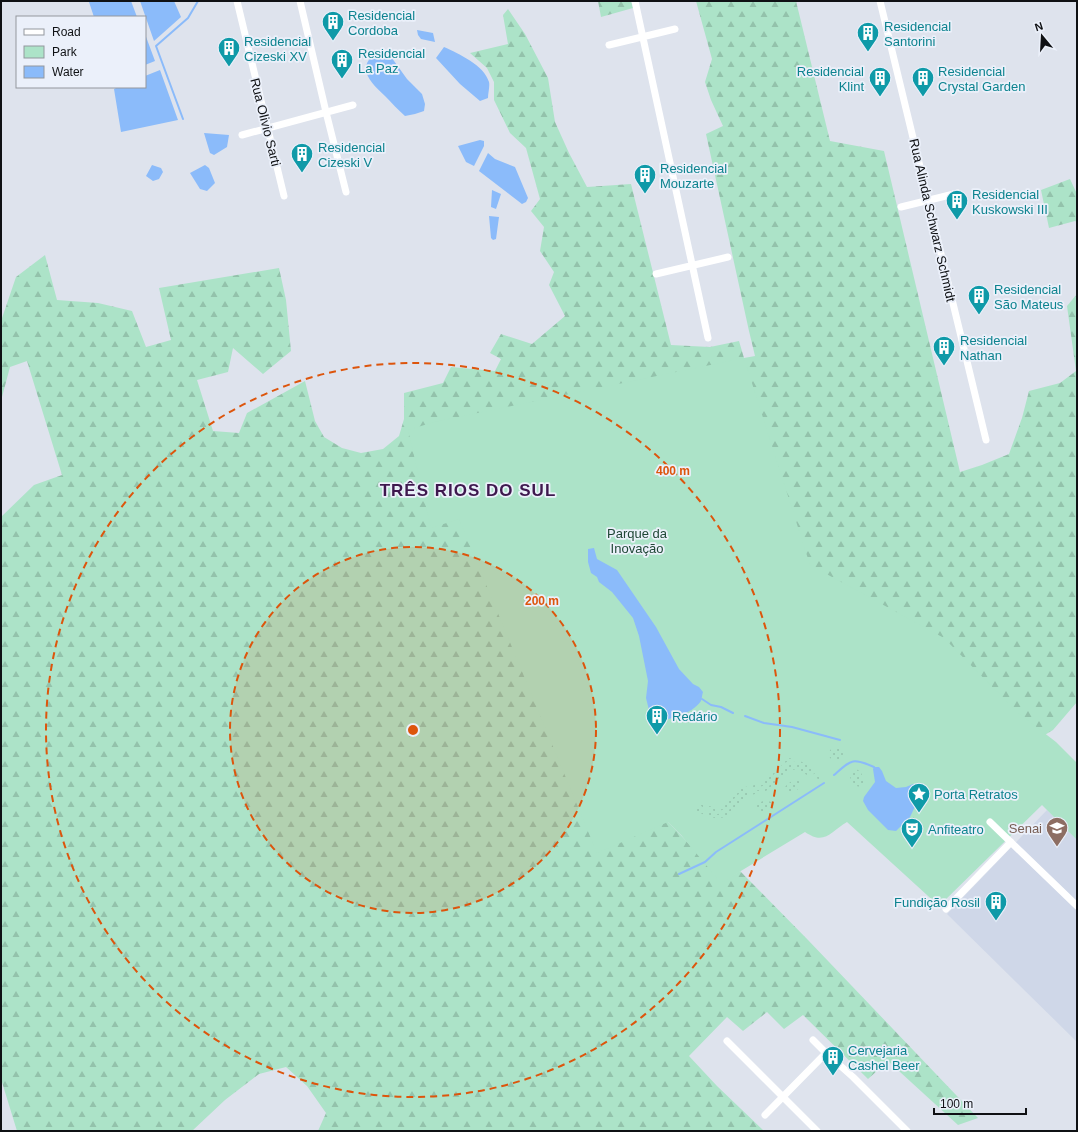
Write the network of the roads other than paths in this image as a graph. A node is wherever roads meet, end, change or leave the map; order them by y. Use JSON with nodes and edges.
{"nodes":[{"id":1,"x":237,"y":1,"type":"edge"},
{"id":2,"x":300,"y":1,"type":"edge"},
{"id":3,"x":635,"y":1,"type":"edge"},
{"id":4,"x":880,"y":1,"type":"edge"},
{"id":5,"x":675,"y":29,"type":"dead end"},
{"id":6,"x":643,"y":37,"type":"junction"},
{"id":7,"x":609,"y":45,"type":"dead end"},
{"id":8,"x":352,"y":105,"type":"dead end"},
{"id":9,"x":326,"y":112,"type":"junction"},
{"id":10,"x":268,"y":128,"type":"junction"},
{"id":11,"x":242,"y":135,"type":"dead end"},
{"id":12,"x":346,"y":192,"type":"dead end"},
{"id":13,"x":958,"y":193,"type":"dead end"},
{"id":14,"x":284,"y":196,"type":"dead end"},
{"id":15,"x":928,"y":200,"type":"junction"},
{"id":16,"x":901,"y":207,"type":"dead end"},
{"id":17,"x":728,"y":257,"type":"dead end"},
{"id":18,"x":692,"y":266,"type":"junction"},
{"id":19,"x":656,"y":274,"type":"dead end"},
{"id":20,"x":708,"y":338,"type":"dead end"},
{"id":21,"x":986,"y":440,"type":"dead end"},
{"id":22,"x":990,"y":822,"type":"dead end"},
{"id":23,"x":1010,"y":842,"type":"junction"},
{"id":24,"x":1077,"y":906,"type":"edge"},
{"id":25,"x":946,"y":909,"type":"dead end"},
{"id":26,"x":813,"y":1040,"type":"dead end"},
{"id":27,"x":727,"y":1041,"type":"dead end"},
{"id":28,"x":826,"y":1054,"type":"junction"},
{"id":29,"x":783,"y":1096,"type":"junction"},
{"id":30,"x":765,"y":1115,"type":"dead end"},
{"id":31,"x":818,"y":1131,"type":"edge"},
{"id":32,"x":907,"y":1131,"type":"edge"}],
"edges":[{"from":1,"to":10,"type":"street","name":"Rua Olivio Sarti"},
{"from":2,"to":9,"type":"street"},
{"from":3,"to":6,"type":"street"},
{"from":4,"to":15,"type":"street","name":"Rua Alinda Schwarz Schmidt"},
{"from":5,"to":6,"type":"street"},
{"from":6,"to":7,"type":"street"},
{"from":6,"to":18,"type":"street"},
{"from":8,"to":9,"type":"street"},
{"from":9,"to":10,"type":"street"},
{"from":9,"to":12,"type":"street"},
{"from":10,"to":11,"type":"street"},
{"from":10,"to":14,"type":"street","name":"Rua Olivio Sarti"},
{"from":13,"to":15,"type":"street"},
{"from":15,"to":16,"type":"street"},
{"from":15,"to":21,"type":"street","name":"Rua Alinda Schwarz Schmidt"},
{"from":17,"to":18,"type":"street"},
{"from":18,"to":19,"type":"street"},
{"from":18,"to":20,"type":"street"},
{"from":22,"to":23,"type":"street"},
{"from":23,"to":24,"type":"street"},
{"from":23,"to":25,"type":"street"},
{"from":26,"to":28,"type":"street"},
{"from":27,"to":29,"type":"street"},
{"from":28,"to":29,"type":"street"},
{"from":28,"to":32,"type":"street"},
{"from":29,"to":30,"type":"street"},
{"from":29,"to":31,"type":"street"}]}
